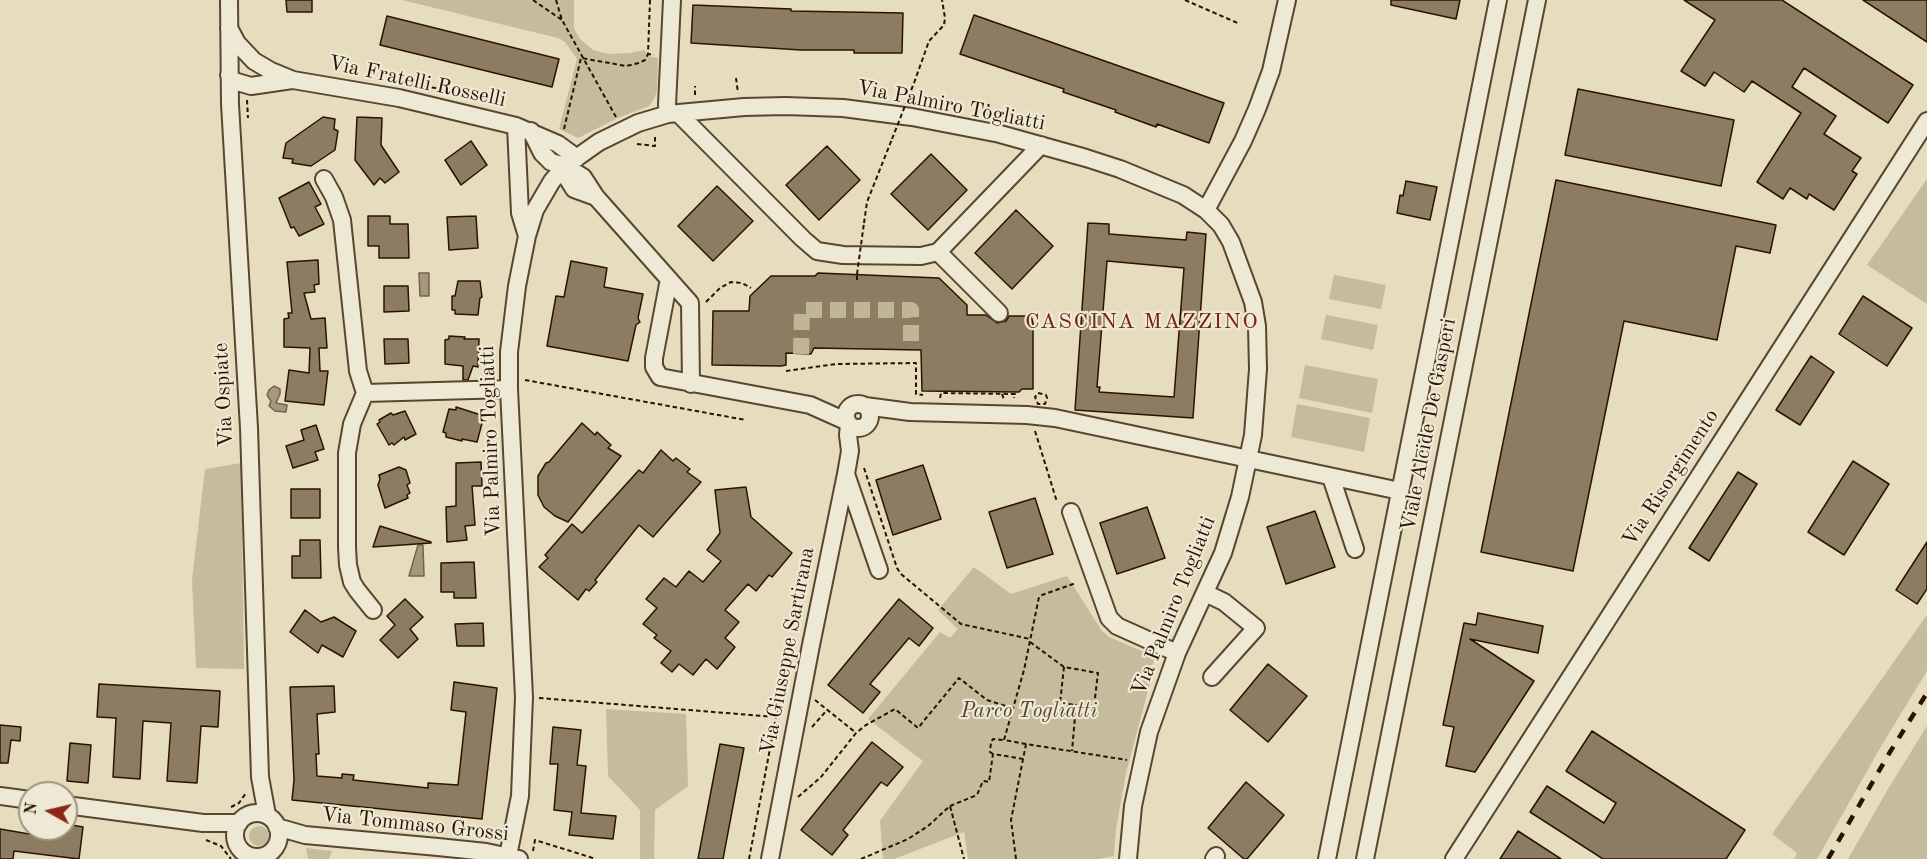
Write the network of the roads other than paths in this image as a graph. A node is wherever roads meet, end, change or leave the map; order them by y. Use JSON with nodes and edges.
{"nodes":[{"id":1,"x":229,"y":0,"type":"edge"},
{"id":2,"x":672,"y":0,"type":"edge"},
{"id":3,"x":1287,"y":0,"type":"edge"},
{"id":4,"x":1498,"y":0,"type":"edge"},
{"id":5,"x":1537,"y":0,"type":"edge"},
{"id":6,"x":229,"y":27,"type":"junction"},
{"id":7,"x":271,"y":71,"type":"junction"},
{"id":8,"x":229,"y":75,"type":"junction"},
{"id":9,"x":293,"y":80,"type":"junction"},
{"id":10,"x":673,"y":114,"type":"junction"},
{"id":11,"x":1927,"y":121,"type":"edge"},
{"id":12,"x":524,"y":128,"type":"junction"},
{"id":13,"x":1041,"y":145,"type":"junction"},
{"id":14,"x":542,"y":153,"type":"junction"},
{"id":15,"x":577,"y":157,"type":"junction"},
{"id":16,"x":324,"y":179,"type":"dead end"},
{"id":17,"x":592,"y":190,"type":"junction"},
{"id":18,"x":545,"y":191,"type":"junction"},
{"id":19,"x":1206,"y":210,"type":"junction"},
{"id":20,"x":527,"y":236,"type":"junction"},
{"id":21,"x":938,"y":252,"type":"junction"},
{"id":22,"x":669,"y":279,"type":"junction"},
{"id":23,"x":999,"y":313,"type":"dead end"},
{"id":24,"x":508,"y":383,"type":"junction"},
{"id":25,"x":691,"y":384,"type":"junction"},
{"id":26,"x":365,"y":393,"type":"junction"},
{"id":27,"x":810,"y":405,"type":"junction"},
{"id":28,"x":859,"y":405,"type":"junction"},
{"id":29,"x":910,"y":412,"type":"junction"},
{"id":30,"x":857,"y":424,"type":"junction"},
{"id":31,"x":1248,"y":460,"type":"junction"},
{"id":32,"x":846,"y":474,"type":"junction"},
{"id":33,"x":1331,"y":477,"type":"junction"},
{"id":34,"x":1400,"y":491,"type":"junction"},
{"id":35,"x":1064,"y":507,"type":"road end"},
{"id":36,"x":1355,"y":549,"type":"dead end"},
{"id":37,"x":879,"y":570,"type":"dead end"},
{"id":38,"x":1205,"y":593,"type":"junction"},
{"id":39,"x":373,"y":610,"type":"dead end"},
{"id":40,"x":1177,"y":653,"type":"junction"},
{"id":41,"x":1212,"y":677,"type":"dead end"},
{"id":42,"x":0,"y":796,"type":"edge"},
{"id":43,"x":18,"y":798,"type":"edge"},
{"id":44,"x":78,"y":807,"type":"edge"},
{"id":45,"x":270,"y":824,"type":"junction"},
{"id":46,"x":237,"y":829,"type":"junction"},
{"id":47,"x":520,"y":856,"type":"edge"},
{"id":48,"x":263,"y":858,"type":"edge"},
{"id":49,"x":770,"y":859,"type":"edge"},
{"id":50,"x":1128,"y":859,"type":"edge"},
{"id":51,"x":1327,"y":859,"type":"edge"},
{"id":52,"x":1365,"y":859,"type":"edge"},
{"id":53,"x":1454,"y":859,"type":"edge"}],
"edges":[{"from":1,"to":6,"type":"street","name":"Via Ospiate"},
{"from":2,"to":10,"type":"street"},
{"from":3,"to":19,"type":"street"},
{"from":4,"to":34,"type":"street","name":"Viale Alcide De Gasperi"},
{"from":5,"to":52,"type":"street","name":"Viale Alcide De Gasperi"},
{"from":6,"to":7,"type":"street","name":"Via Fratelli Rosselli"},
{"from":6,"to":8,"type":"street","name":"Via Ospiate"},
{"from":7,"to":8,"type":"street","name":"Via Fratelli Rosselli"},
{"from":7,"to":9,"type":"street","name":"Via Fratelli Rosselli"},
{"from":8,"to":9,"type":"street","name":"Via Fratelli Rosselli"},
{"from":8,"to":45,"type":"street","name":"Via Ospiate"},
{"from":9,"to":12,"type":"street","name":"Via Fratelli Rosselli"},
{"from":10,"to":13,"type":"street","name":"Via Palmiro Togliatti"},
{"from":10,"to":15,"type":"street","name":"Via Palmiro Togliatti"},
{"from":10,"to":21,"type":"street"},
{"from":11,"to":53,"type":"street","name":"Via Risorgimento"},
{"from":12,"to":14,"type":"street"},
{"from":12,"to":15,"type":"street","name":"Via Fratelli Rosselli"},
{"from":12,"to":20,"type":"street"},
{"from":13,"to":19,"type":"street","name":"Via Palmiro Togliatti"},
{"from":13,"to":21,"type":"street"},
{"from":14,"to":15,"type":"street"},
{"from":14,"to":18,"type":"street"},
{"from":15,"to":17,"type":"street"},
{"from":15,"to":17,"type":"street"},
{"from":15,"to":18,"type":"street","name":"Via Palmiro Togliatti"},
{"from":16,"to":26,"type":"street"},
{"from":17,"to":22,"type":"street"},
{"from":18,"to":20,"type":"street","name":"Via Palmiro Togliatti"},
{"from":19,"to":31,"type":"street","name":"Via Palmiro Togliatti"},
{"from":20,"to":24,"type":"street","name":"Via Palmiro Togliatti"},
{"from":21,"to":23,"type":"street"},
{"from":22,"to":25,"type":"street"},
{"from":22,"to":25,"type":"street"},
{"from":24,"to":26,"type":"street"},
{"from":24,"to":47,"type":"street","name":"Via Palmiro Togliatti"},
{"from":25,"to":27,"type":"street"},
{"from":26,"to":39,"type":"street"},
{"from":27,"to":28,"type":"street"},
{"from":27,"to":30,"type":"street"},
{"from":28,"to":29,"type":"street"},
{"from":28,"to":30,"type":"street"},
{"from":29,"to":30,"type":"street"},
{"from":29,"to":31,"type":"street"},
{"from":30,"to":32,"type":"street","name":"Via Giuseppe Sartirana"},
{"from":31,"to":33,"type":"street"},
{"from":31,"to":38,"type":"street","name":"Via Palmiro Togliatti"},
{"from":32,"to":37,"type":"street"},
{"from":32,"to":49,"type":"street","name":"Via Giuseppe Sartirana"},
{"from":33,"to":34,"type":"street"},
{"from":33,"to":36,"type":"street"},
{"from":34,"to":51,"type":"street","name":"Viale Alcide De Gasperi"},
{"from":35,"to":40,"type":"street"},
{"from":38,"to":40,"type":"street","name":"Via Palmiro Togliatti"},
{"from":38,"to":41,"type":"street"},
{"from":40,"to":50,"type":"street","name":"Via Palmiro Togliatti"},
{"from":42,"to":43,"type":"street"},
{"from":44,"to":46,"type":"street"},
{"from":45,"to":46,"type":"street"},
{"from":45,"to":47,"type":"street","name":"Via Tommaso Grossi"},
{"from":45,"to":48,"type":"street"},
{"from":46,"to":48,"type":"street"}]}
